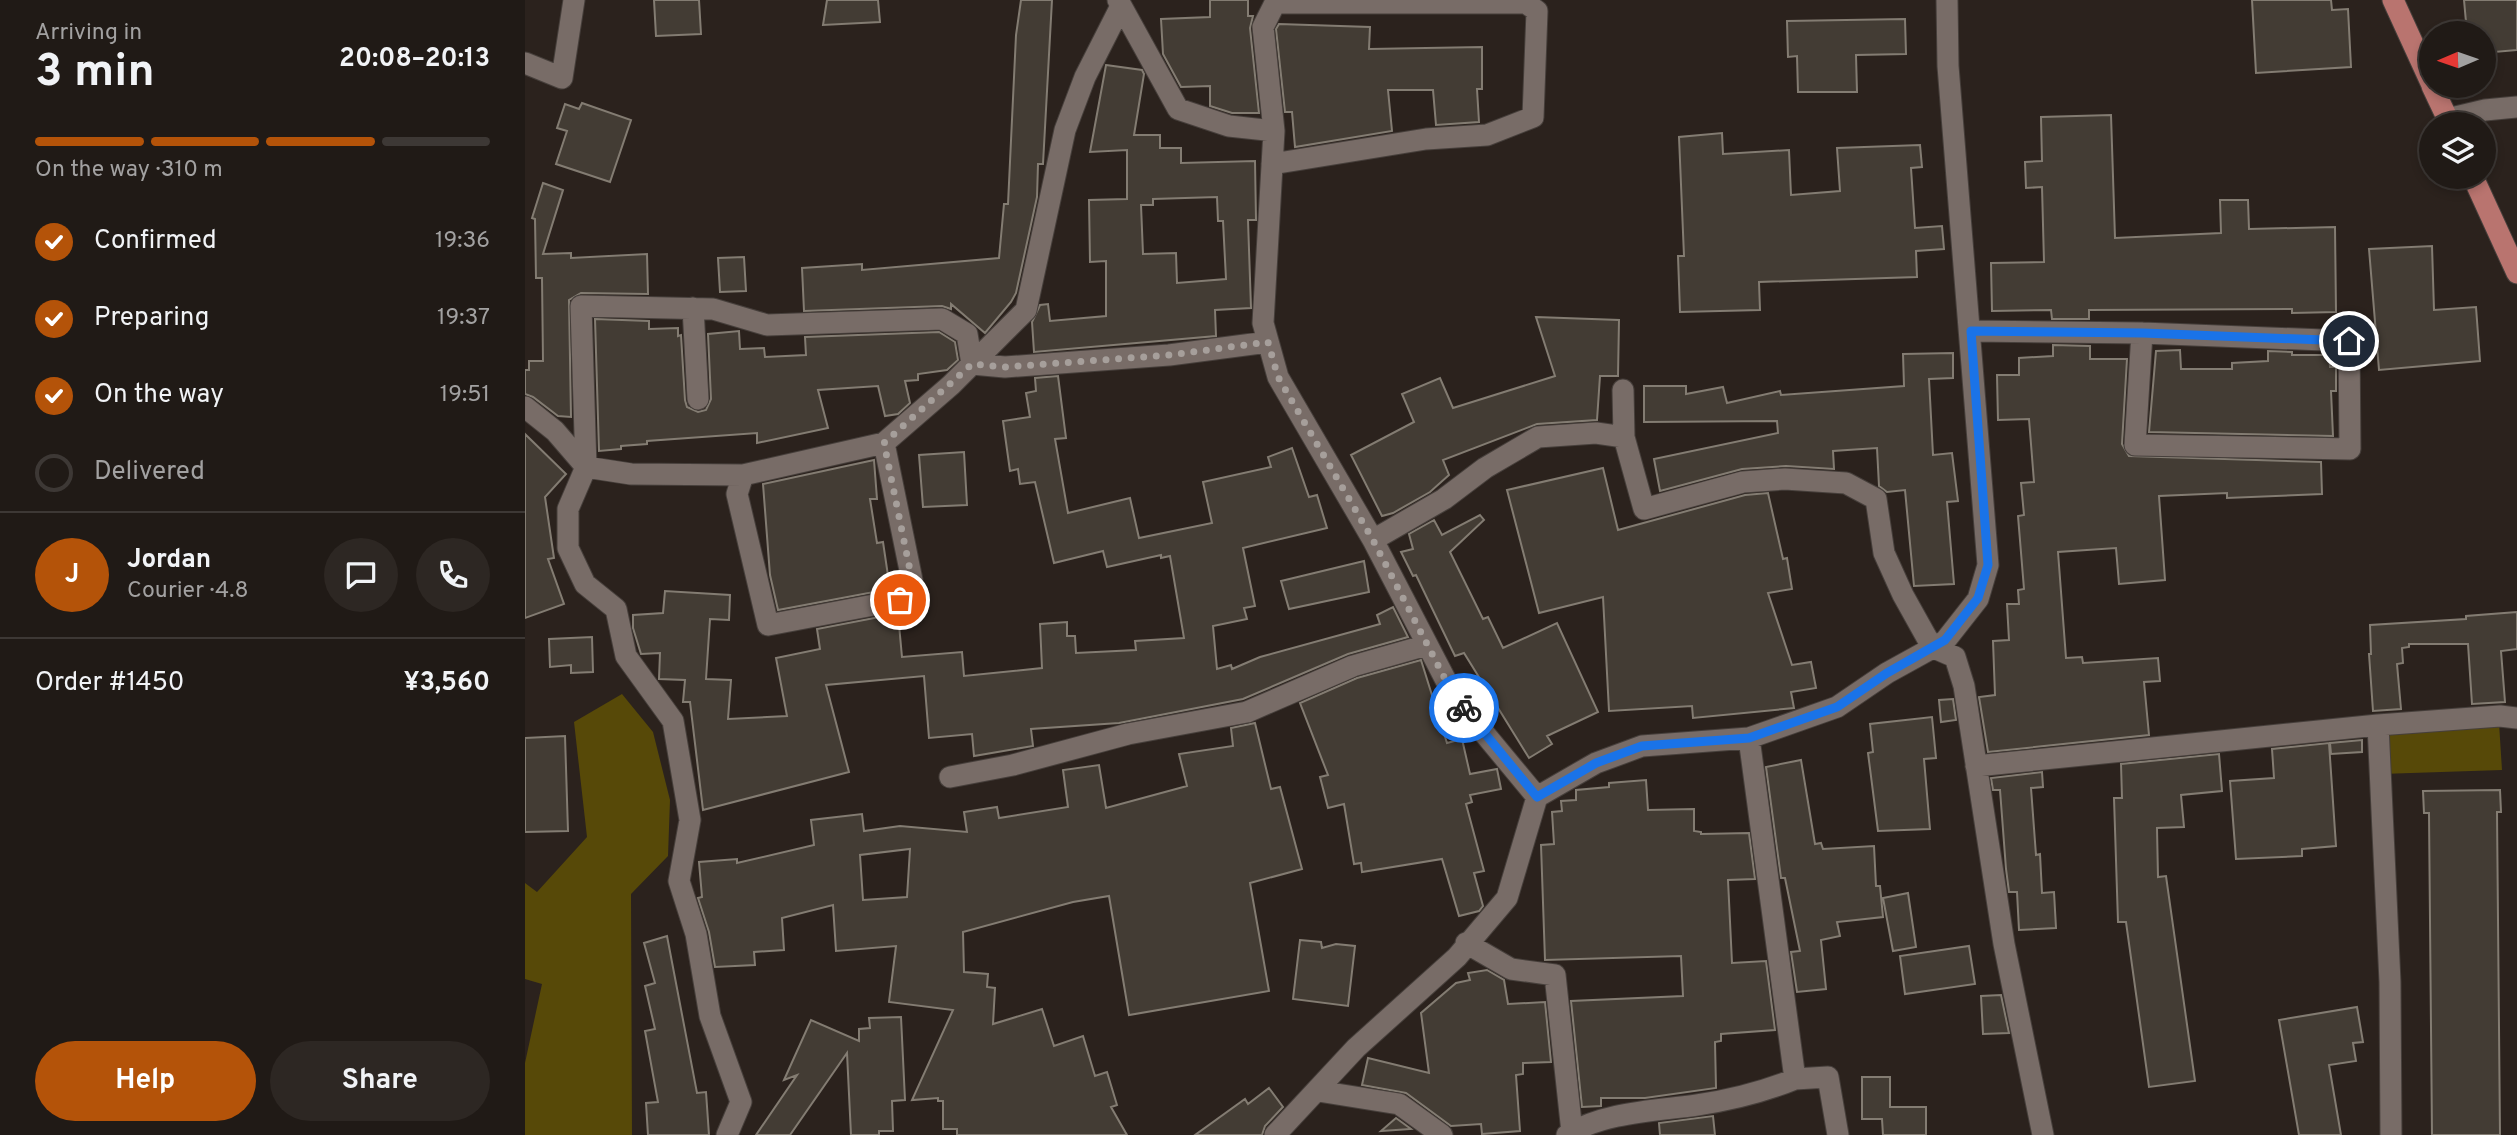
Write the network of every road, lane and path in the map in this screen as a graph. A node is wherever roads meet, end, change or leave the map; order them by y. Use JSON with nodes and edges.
{"nodes":[{"id":1,"x":574,"y":0,"type":"edge"},
{"id":2,"x":1947,"y":0,"type":"edge"},
{"id":3,"x":2393,"y":0,"type":"edge"},
{"id":4,"x":1275,"y":1,"type":"edge"},
{"id":5,"x":1526,"y":2,"type":"edge"},
{"id":6,"x":1119,"y":3,"type":"edge"},
{"id":7,"x":2419,"y":58,"type":"edge"},
{"id":8,"x":525,"y":63,"type":"edge"},
{"id":9,"x":2517,"y":107,"type":"edge"},
{"id":10,"x":2479,"y":112,"type":"edge"},
{"id":11,"x":1275,"y":131,"type":"junction"},
{"id":12,"x":1272,"y":164,"type":"junction"},
{"id":13,"x":2478,"y":189,"type":"edge"},
{"id":14,"x":2517,"y":273,"type":"edge"},
{"id":15,"x":693,"y":308,"type":"junction"},
{"id":16,"x":1971,"y":331,"type":"junction"},
{"id":17,"x":2143,"y":333,"type":"junction"},
{"id":18,"x":1268,"y":342,"type":"junction"},
{"id":19,"x":972,"y":364,"type":"junction"},
{"id":20,"x":1623,"y":390,"type":"dead end"},
{"id":21,"x":698,"y":399,"type":"dead end"},
{"id":22,"x":525,"y":407,"type":"edge"},
{"id":23,"x":1624,"y":437,"type":"junction"},
{"id":24,"x":884,"y":443,"type":"junction"},
{"id":25,"x":586,"y":467,"type":"junction"},
{"id":26,"x":743,"y":475,"type":"junction"},
{"id":27,"x":1373,"y":540,"type":"junction"},
{"id":28,"x":1427,"y":645,"type":"junction"},
{"id":29,"x":1933,"y":647,"type":"junction"},
{"id":30,"x":2517,"y":718,"type":"edge"},
{"id":31,"x":2378,"y":725,"type":"junction"},
{"id":32,"x":1749,"y":738,"type":"junction"},
{"id":33,"x":1976,"y":766,"type":"junction"},
{"id":34,"x":950,"y":777,"type":"dead end"},
{"id":35,"x":1537,"y":797,"type":"junction"},
{"id":36,"x":1466,"y":943,"type":"junction"},
{"id":37,"x":1795,"y":1079,"type":"junction"},
{"id":38,"x":1318,"y":1091,"type":"junction"},
{"id":39,"x":1284,"y":1131,"type":"edge"},
{"id":40,"x":1569,"y":1133,"type":"edge"},
{"id":41,"x":727,"y":1135,"type":"edge"},
{"id":42,"x":1442,"y":1135,"type":"edge"},
{"id":43,"x":1838,"y":1135,"type":"edge"},
{"id":44,"x":2043,"y":1135,"type":"edge"},
{"id":45,"x":2391,"y":1135,"type":"edge"}],
"edges":[{"from":1,"to":8,"type":"street"},
{"from":2,"to":16,"type":"street"},
{"from":3,"to":7,"type":"main road"},
{"from":4,"to":5,"type":"street"},
{"from":4,"to":11,"type":"street"},
{"from":5,"to":12,"type":"street"},
{"from":6,"to":11,"type":"street"},
{"from":6,"to":19,"type":"street"},
{"from":9,"to":10,"type":"street"},
{"from":11,"to":12,"type":"street"},
{"from":12,"to":18,"type":"street"},
{"from":13,"to":14,"type":"main road"},
{"from":15,"to":19,"type":"street"},
{"from":15,"to":21,"type":"street"},
{"from":15,"to":25,"type":"street"},
{"from":16,"to":17,"type":"street"},
{"from":16,"to":29,"type":"street"},
{"from":17,"to":17,"type":"street"},
{"from":18,"to":19,"type":"street"},
{"from":18,"to":27,"type":"street"},
{"from":19,"to":24,"type":"street"},
{"from":20,"to":23,"type":"street"},
{"from":22,"to":25,"type":"street"},
{"from":23,"to":27,"type":"street"},
{"from":23,"to":29,"type":"street"},
{"from":24,"to":26,"type":"street"},
{"from":24,"to":26,"type":"street"},
{"from":25,"to":26,"type":"street"},
{"from":25,"to":41,"type":"street"},
{"from":27,"to":28,"type":"street"},
{"from":28,"to":34,"type":"street"},
{"from":28,"to":35,"type":"street"},
{"from":29,"to":32,"type":"street"},
{"from":29,"to":33,"type":"street"},
{"from":30,"to":31,"type":"street"},
{"from":31,"to":33,"type":"street"},
{"from":31,"to":45,"type":"street"},
{"from":32,"to":35,"type":"street"},
{"from":32,"to":37,"type":"street"},
{"from":33,"to":44,"type":"street"},
{"from":35,"to":36,"type":"street"},
{"from":36,"to":38,"type":"street"},
{"from":36,"to":40,"type":"street"},
{"from":37,"to":40,"type":"street"},
{"from":37,"to":43,"type":"street"},
{"from":38,"to":39,"type":"street"},
{"from":38,"to":42,"type":"street"}]}
